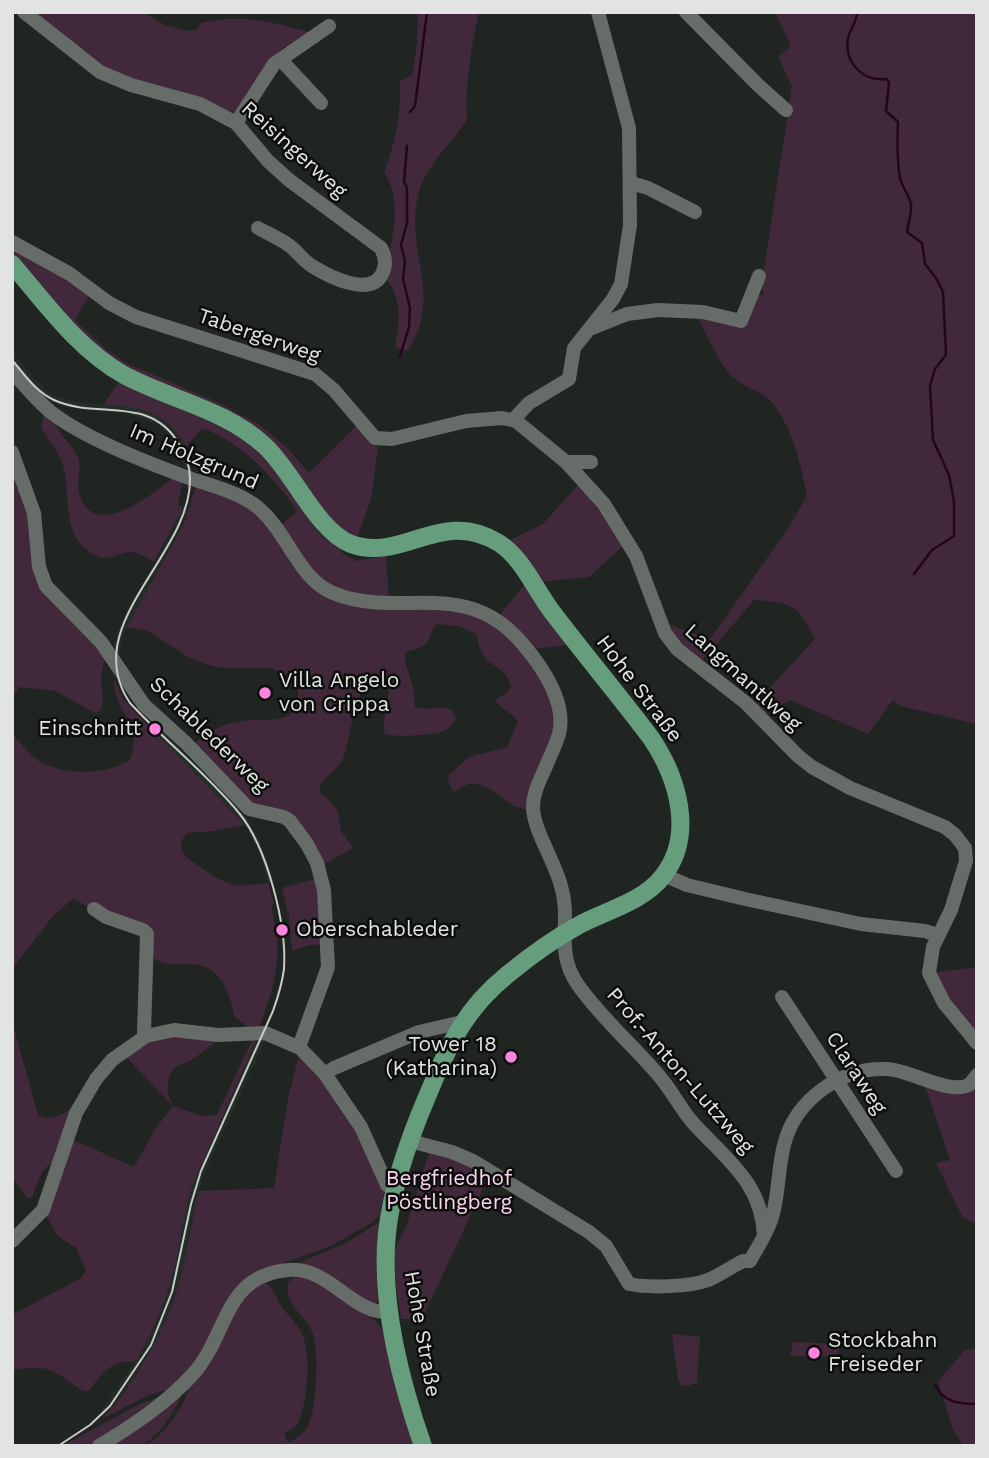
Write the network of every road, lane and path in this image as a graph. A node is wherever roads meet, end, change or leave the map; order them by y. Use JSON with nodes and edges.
{"nodes":[{"id":1,"x":598,"y":12,"type":"edge"},
{"id":2,"x":686,"y":12,"type":"edge"},
{"id":3,"x":30,"y":13,"type":"edge"},
{"id":4,"x":329,"y":26,"type":"dead end"},
{"id":5,"x":281,"y":60,"type":"junction"},
{"id":6,"x":321,"y":103,"type":"dead end"},
{"id":7,"x":786,"y":110,"type":"dead end"},
{"id":8,"x":236,"y":123,"type":"junction"},
{"id":9,"x":631,"y":183,"type":"junction"},
{"id":10,"x":695,"y":212,"type":"dead end"},
{"id":11,"x":258,"y":228,"type":"dead end"},
{"id":12,"x":12,"y":242,"type":"edge"},
{"id":13,"x":12,"y":264,"type":"edge"},
{"id":14,"x":759,"y":276,"type":"dead end"},
{"id":15,"x":587,"y":330,"type":"junction"},
{"id":16,"x":12,"y":371,"type":"edge"},
{"id":17,"x":513,"y":420,"type":"junction"},
{"id":18,"x":12,"y":452,"type":"edge"},
{"id":19,"x":591,"y":462,"type":"dead end"},
{"id":20,"x":566,"y":463,"type":"junction"},
{"id":21,"x":664,"y":875,"type":"junction"},
{"id":22,"x":94,"y":909,"type":"dead end"},
{"id":23,"x":563,"y":935,"type":"junction"},
{"id":24,"x":937,"y":935,"type":"junction"},
{"id":25,"x":782,"y":997,"type":"dead end"},
{"id":26,"x":462,"y":1023,"type":"junction"},
{"id":27,"x":146,"y":1036,"type":"junction"},
{"id":28,"x":975,"y":1040,"type":"edge"},
{"id":29,"x":299,"y":1047,"type":"junction"},
{"id":30,"x":325,"y":1074,"type":"junction"},
{"id":31,"x":977,"y":1075,"type":"edge"},
{"id":32,"x":837,"y":1081,"type":"junction"},
{"id":33,"x":410,"y":1141,"type":"junction"},
{"id":34,"x":896,"y":1171,"type":"dead end"},
{"id":35,"x":395,"y":1190,"type":"junction"},
{"id":36,"x":768,"y":1206,"type":"junction"},
{"id":37,"x":12,"y":1241,"type":"edge"},
{"id":38,"x":390,"y":1312,"type":"junction"},
{"id":39,"x":99,"y":1446,"type":"edge"},
{"id":40,"x":424,"y":1446,"type":"edge"}],
"edges":[{"from":1,"to":9,"type":"street"},
{"from":2,"to":7,"type":"street"},
{"from":3,"to":8,"type":"street","name":"Reisingerweg"},
{"from":4,"to":5,"type":"street"},
{"from":5,"to":6,"type":"street"},
{"from":5,"to":8,"type":"street"},
{"from":8,"to":11,"type":"street","name":"Reisingerweg"},
{"from":9,"to":10,"type":"street"},
{"from":9,"to":15,"type":"street"},
{"from":12,"to":17,"type":"street","name":"Tabergerweg"},
{"from":13,"to":21,"type":"main road","name":"Hohe Straße"},
{"from":14,"to":15,"type":"street"},
{"from":15,"to":17,"type":"street"},
{"from":16,"to":23,"type":"street","name":"Im Holzgrund"},
{"from":17,"to":20,"type":"street"},
{"from":18,"to":29,"type":"street","name":"Schablederweg"},
{"from":19,"to":20,"type":"street"},
{"from":20,"to":24,"type":"street","name":"Langmantlweg"},
{"from":21,"to":23,"type":"main road","name":"Hohe Straße"},
{"from":21,"to":24,"type":"street"},
{"from":22,"to":27,"type":"street"},
{"from":23,"to":26,"type":"main road","name":"Hohe Straße"},
{"from":23,"to":36,"type":"street","name":"Prof.-Anton-Lutzweg"},
{"from":24,"to":28,"type":"street"},
{"from":25,"to":32,"type":"street","name":"Claraweg"},
{"from":26,"to":30,"type":"street"},
{"from":26,"to":33,"type":"main road","name":"Hohe Straße"},
{"from":27,"to":29,"type":"street"},
{"from":27,"to":37,"type":"street"},
{"from":29,"to":30,"type":"street"},
{"from":30,"to":35,"type":"street"},
{"from":31,"to":32,"type":"street"},
{"from":32,"to":34,"type":"street","name":"Claraweg"},
{"from":32,"to":36,"type":"street"},
{"from":33,"to":35,"type":"main road","name":"Hohe Straße"},
{"from":33,"to":36,"type":"street"},
{"from":35,"to":38,"type":"main road","name":"Hohe Straße"},
{"from":38,"to":39,"type":"street"},
{"from":38,"to":40,"type":"main road","name":"Hohe Straße"}]}
